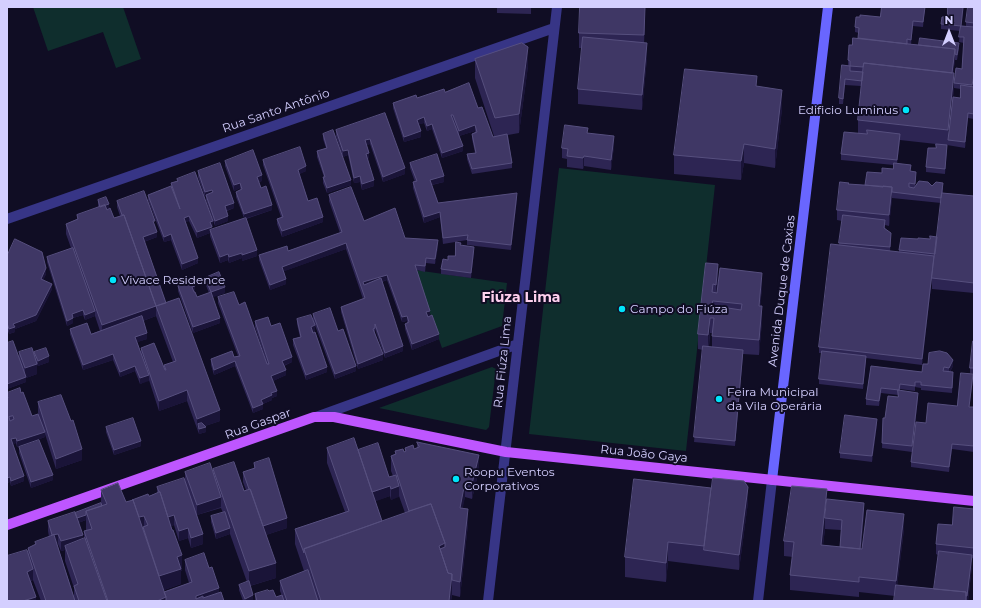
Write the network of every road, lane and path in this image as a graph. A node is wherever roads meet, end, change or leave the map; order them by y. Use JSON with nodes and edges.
{"nodes":[{"id":1,"x":557,"y":7,"type":"edge"},
{"id":2,"x":828,"y":7,"type":"edge"},
{"id":3,"x":554,"y":28,"type":"junction"},
{"id":4,"x":7,"y":219,"type":"edge"},
{"id":5,"x":518,"y":344,"type":"junction"},
{"id":6,"x":314,"y":417,"type":"junction"},
{"id":7,"x":506,"y":452,"type":"junction"},
{"id":8,"x":772,"y":480,"type":"junction"},
{"id":9,"x":974,"y":501,"type":"edge"},
{"id":10,"x":7,"y":525,"type":"edge"},
{"id":11,"x":488,"y":601,"type":"edge"},
{"id":12,"x":758,"y":601,"type":"edge"}],
"edges":[{"from":1,"to":3,"type":"street","name":"Rua Fiúza Lima"},
{"from":2,"to":8,"type":"street","name":"Avenida Duque de Caxias"},
{"from":3,"to":4,"type":"street","name":"Rua Santo Antônio"},
{"from":3,"to":5,"type":"street","name":"Rua Fiúza Lima"},
{"from":5,"to":6,"type":"street","name":"Rua Gaspar"},
{"from":5,"to":7,"type":"street","name":"Rua Fiúza Lima"},
{"from":6,"to":7,"type":"main road","name":"Rua João Gaya"},
{"from":6,"to":10,"type":"main road","name":"Rua Gaspar"},
{"from":7,"to":8,"type":"main road","name":"Rua João Gaya"},
{"from":7,"to":11,"type":"street","name":"Rua Fiúza Lima"},
{"from":8,"to":9,"type":"main road","name":"Rua João Gaya"},
{"from":8,"to":12,"type":"street","name":"Avenida Duque de Caxias"}]}
